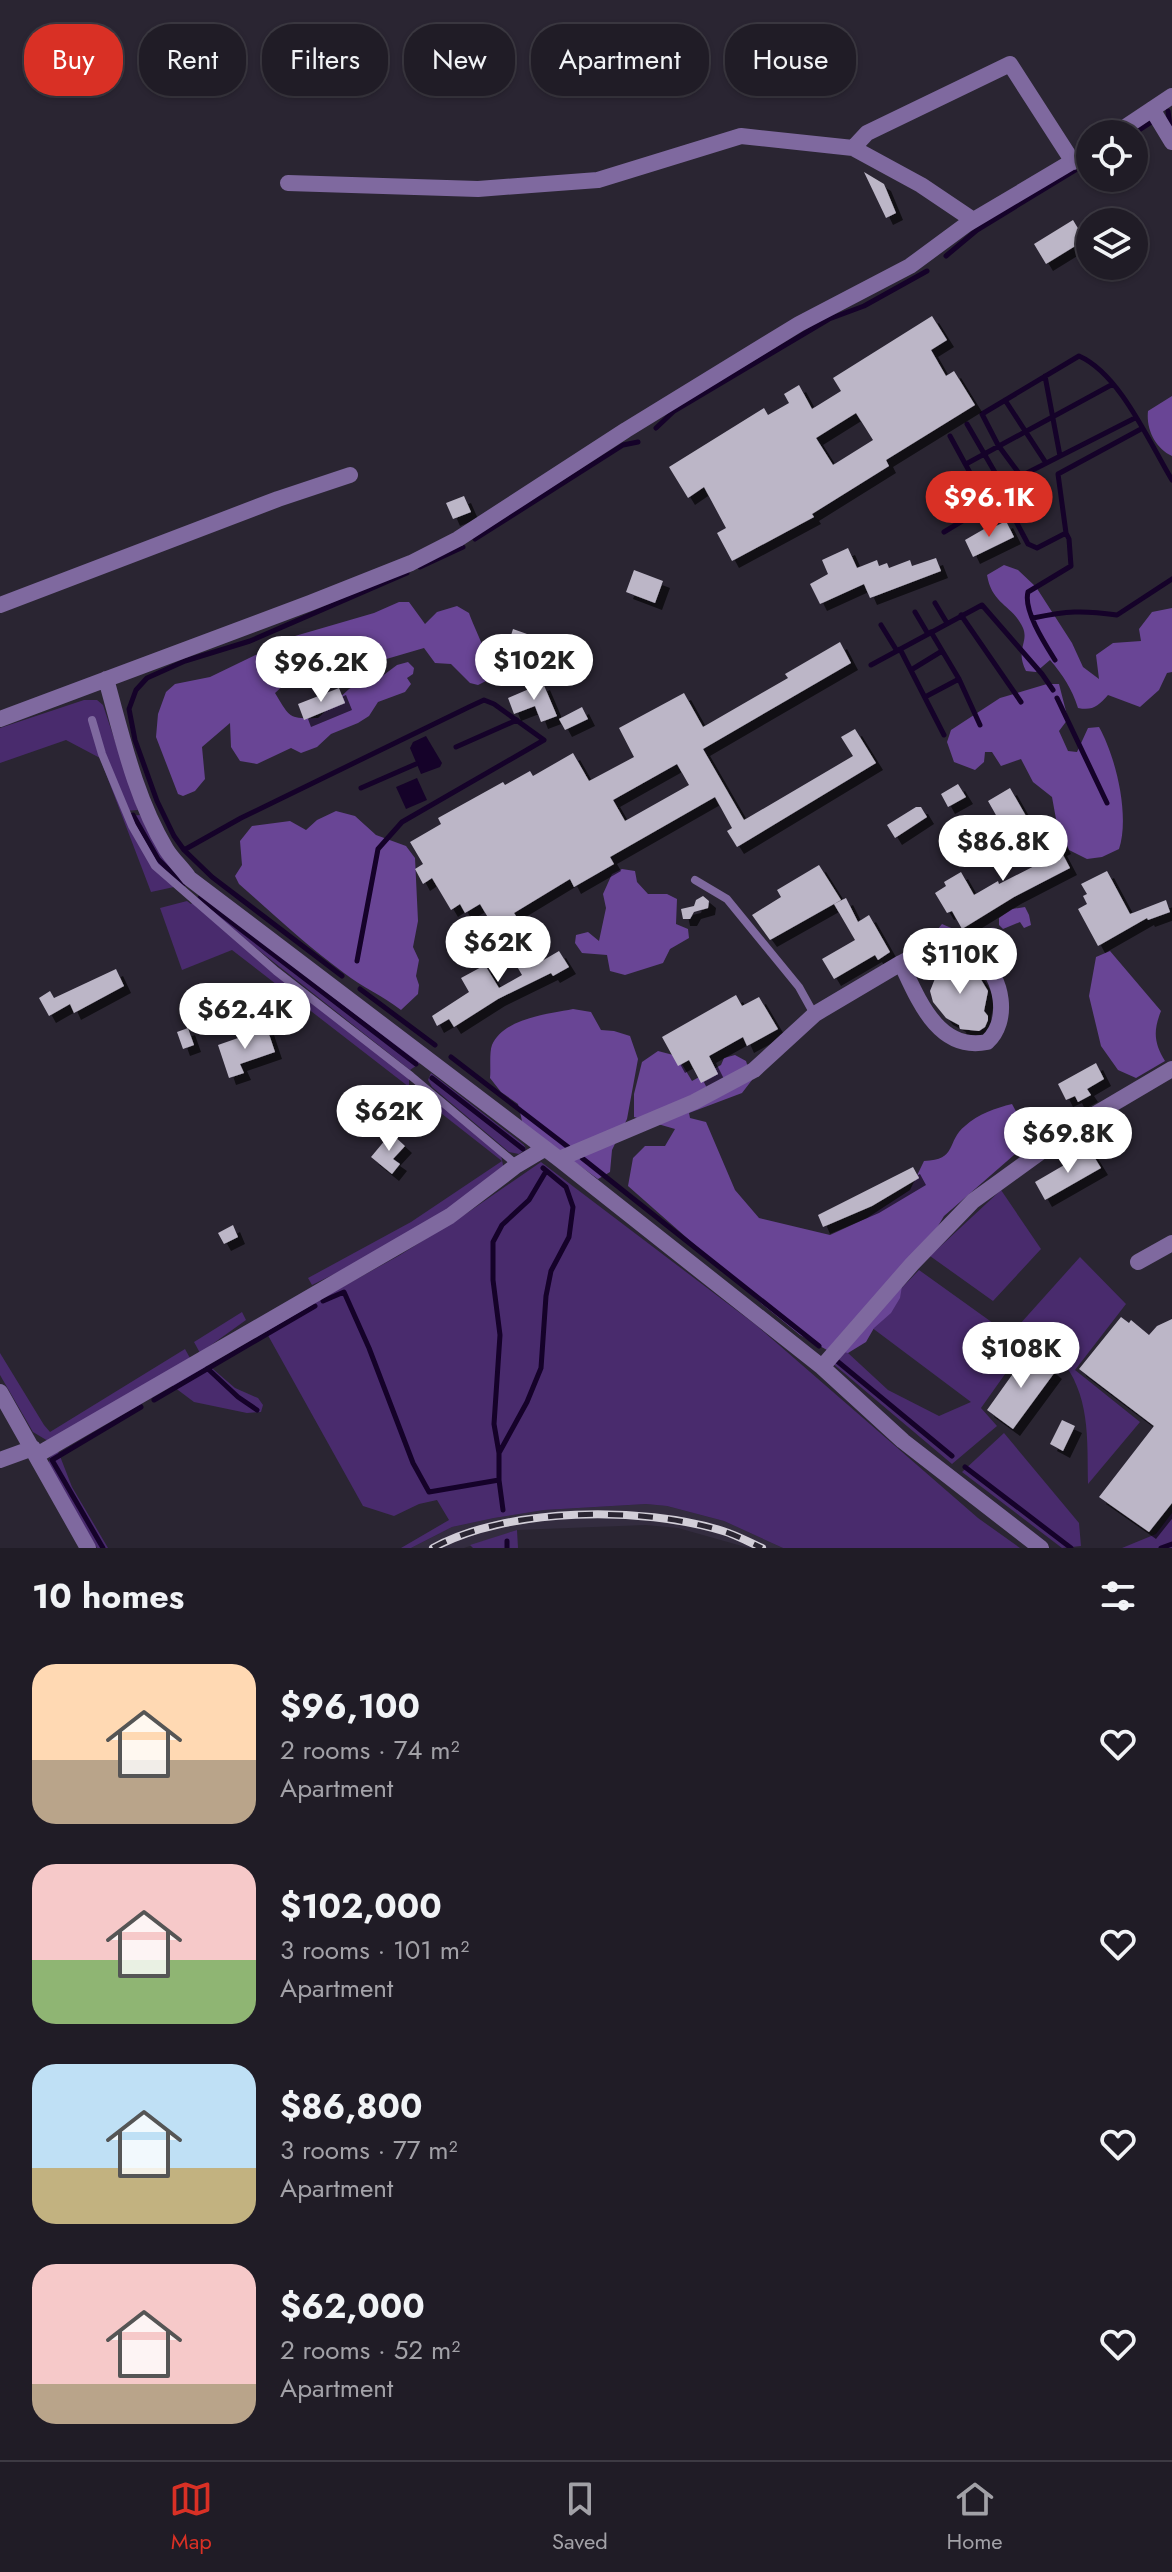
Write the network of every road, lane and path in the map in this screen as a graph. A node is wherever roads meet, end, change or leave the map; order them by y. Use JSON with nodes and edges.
{"nodes":[{"id":1,"x":1172,"y":96,"type":"edge"},
{"id":2,"x":1152,"y":109,"type":"junction"},
{"id":3,"x":1136,"y":120,"type":"edge"},
{"id":4,"x":1172,"y":142,"type":"edge"},
{"id":5,"x":853,"y":148,"type":"junction"},
{"id":6,"x":1076,"y":160,"type":"edge"},
{"id":7,"x":1073,"y":162,"type":"junction"},
{"id":8,"x":288,"y":183,"type":"dead end"},
{"id":9,"x":973,"y":220,"type":"junction"},
{"id":10,"x":350,"y":475,"type":"dead end"},
{"id":11,"x":0,"y":605,"type":"edge"},
{"id":12,"x":106,"y":679,"type":"junction"},
{"id":13,"x":0,"y":719,"type":"edge"},
{"id":14,"x":92,"y":720,"type":"dead end"},
{"id":15,"x":695,"y":880,"type":"dead end"},
{"id":16,"x":901,"y":963,"type":"junction"},
{"id":17,"x":815,"y":1014,"type":"junction"},
{"id":18,"x":1172,"y":1069,"type":"edge"},
{"id":19,"x":544,"y":1149,"type":"junction"},
{"id":20,"x":559,"y":1159,"type":"junction"},
{"id":21,"x":517,"y":1165,"type":"junction"},
{"id":22,"x":1172,"y":1243,"type":"edge"},
{"id":23,"x":1138,"y":1262,"type":"dead end"},
{"id":24,"x":822,"y":1367,"type":"junction"},
{"id":25,"x":0,"y":1392,"type":"edge"},
{"id":26,"x":35,"y":1452,"type":"junction"},
{"id":27,"x":0,"y":1460,"type":"edge"},
{"id":28,"x":88,"y":1548,"type":"edge"},
{"id":29,"x":1041,"y":1548,"type":"edge"}],
"edges":[{"from":1,"to":2,"type":"street"},
{"from":2,"to":3,"type":"street"},
{"from":2,"to":4,"type":"street"},
{"from":5,"to":7,"type":"street"},
{"from":5,"to":8,"type":"street"},
{"from":5,"to":9,"type":"street"},
{"from":6,"to":7,"type":"street"},
{"from":7,"to":9,"type":"street"},
{"from":9,"to":12,"type":"street"},
{"from":10,"to":11,"type":"street"},
{"from":12,"to":13,"type":"street"},
{"from":12,"to":19,"type":"street"},
{"from":14,"to":21,"type":"lane"},
{"from":15,"to":17,"type":"lane"},
{"from":16,"to":16,"type":"street"},
{"from":16,"to":17,"type":"street"},
{"from":17,"to":20,"type":"street"},
{"from":18,"to":24,"type":"street"},
{"from":19,"to":20,"type":"street"},
{"from":19,"to":21,"type":"street"},
{"from":20,"to":24,"type":"street"},
{"from":21,"to":26,"type":"street"},
{"from":22,"to":23,"type":"street"},
{"from":24,"to":29,"type":"street"},
{"from":25,"to":26,"type":"street"},
{"from":26,"to":27,"type":"street"},
{"from":26,"to":28,"type":"street"}]}
